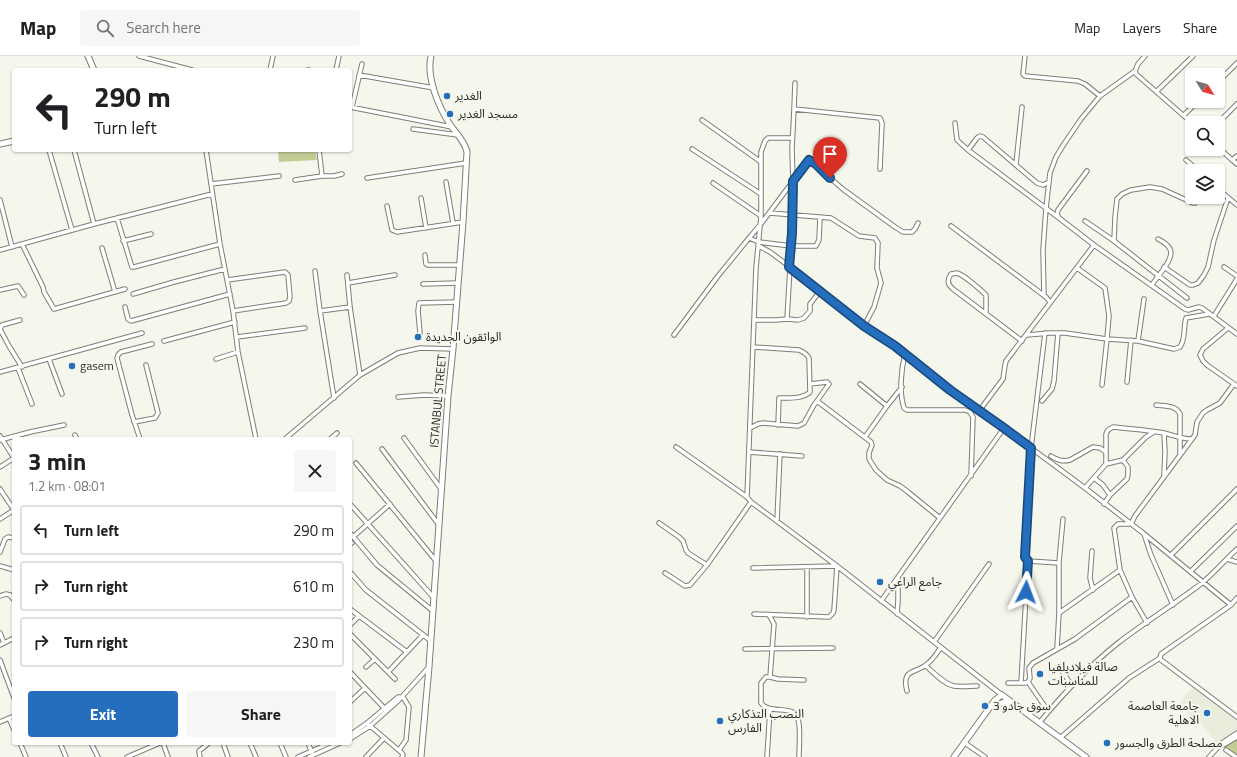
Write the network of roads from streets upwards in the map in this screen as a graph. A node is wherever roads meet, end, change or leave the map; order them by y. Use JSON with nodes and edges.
{"nodes":[{"id":1,"x":88,"y":56,"type":"edge"},
{"id":2,"x":139,"y":56,"type":"edge"},
{"id":3,"x":159,"y":56,"type":"edge"},
{"id":4,"x":273,"y":56,"type":"edge"},
{"id":5,"x":339,"y":56,"type":"edge"},
{"id":6,"x":431,"y":56,"type":"edge"},
{"id":7,"x":1025,"y":56,"type":"edge"},
{"id":8,"x":1145,"y":56,"type":"edge"},
{"id":9,"x":1193,"y":56,"type":"edge"},
{"id":10,"x":157,"y":61,"type":"junction"},
{"id":11,"x":1237,"y":63,"type":"edge"},
{"id":12,"x":362,"y":64,"type":"dead end"},
{"id":13,"x":93,"y":68,"type":"edge"},
{"id":14,"x":184,"y":68,"type":"edge"},
{"id":15,"x":270,"y":68,"type":"edge"},
{"id":16,"x":336,"y":68,"type":"edge"},
{"id":17,"x":1135,"y":71,"type":"junction"},
{"id":18,"x":359,"y":74,"type":"junction"},
{"id":19,"x":1225,"y":75,"type":"edge"},
{"id":20,"x":795,"y":83,"type":"dead end"},
{"id":21,"x":434,"y":88,"type":"junction"},
{"id":22,"x":1157,"y":91,"type":"junction"},
{"id":23,"x":1100,"y":96,"type":"junction"},
{"id":24,"x":352,"y":103,"type":"edge"},
{"id":25,"x":1237,"y":104,"type":"edge"},
{"id":26,"x":352,"y":107,"type":"edge"},
{"id":27,"x":1022,"y":107,"type":"dead end"},
{"id":28,"x":1191,"y":108,"type":"edge"},
{"id":29,"x":794,"y":109,"type":"junction"},
{"id":30,"x":1184,"y":115,"type":"joint"},
{"id":31,"x":1225,"y":116,"type":"edge"},
{"id":32,"x":702,"y":120,"type":"dead end"},
{"id":33,"x":955,"y":123,"type":"dead end"},
{"id":34,"x":452,"y":127,"type":"junction"},
{"id":35,"x":413,"y":129,"type":"dead end"},
{"id":36,"x":458,"y":135,"type":"junction"},
{"id":37,"x":792,"y":138,"type":"junction"},
{"id":38,"x":12,"y":141,"type":"edge"},
{"id":39,"x":0,"y":144,"type":"edge"},
{"id":40,"x":692,"y":149,"type":"dead end"},
{"id":41,"x":968,"y":150,"type":"junction"},
{"id":42,"x":50,"y":152,"type":"edge"},
{"id":43,"x":75,"y":152,"type":"edge"},
{"id":44,"x":206,"y":152,"type":"edge"},
{"id":45,"x":319,"y":152,"type":"edge"},
{"id":46,"x":1225,"y":154,"type":"edge"},
{"id":47,"x":1237,"y":156,"type":"edge"},
{"id":48,"x":1186,"y":160,"type":"dead end"},
{"id":49,"x":1232,"y":160,"type":"junction"},
{"id":50,"x":761,"y":162,"type":"junction"},
{"id":51,"x":466,"y":163,"type":"junction"},
{"id":52,"x":1016,"y":164,"type":"junction"},
{"id":53,"x":1190,"y":164,"type":"edge"},
{"id":54,"x":1237,"y":164,"type":"edge"},
{"id":55,"x":880,"y":169,"type":"dead end"},
{"id":56,"x":1087,"y":171,"type":"dead end"},
{"id":57,"x":342,"y":174,"type":"dead end"},
{"id":58,"x":279,"y":176,"type":"dead end"},
{"id":59,"x":322,"y":176,"type":"junction"},
{"id":60,"x":367,"y":178,"type":"dead end"},
{"id":61,"x":295,"y":180,"type":"dead end"},
{"id":62,"x":793,"y":181,"type":"junction"},
{"id":63,"x":446,"y":182,"type":"dead end"},
{"id":64,"x":1049,"y":182,"type":"junction"},
{"id":65,"x":713,"y":183,"type":"dead end"},
{"id":66,"x":211,"y":184,"type":"junction"},
{"id":67,"x":212,"y":194,"type":"junction"},
{"id":68,"x":761,"y":194,"type":"junction"},
{"id":69,"x":1225,"y":195,"type":"edge"},
{"id":70,"x":421,"y":198,"type":"dead end"},
{"id":71,"x":1228,"y":198,"type":"junction"},
{"id":72,"x":1185,"y":199,"type":"edge"},
{"id":73,"x":0,"y":200,"type":"edge"},
{"id":74,"x":1237,"y":205,"type":"edge"},
{"id":75,"x":387,"y":206,"type":"dead end"},
{"id":76,"x":1046,"y":208,"type":"junction"},
{"id":77,"x":770,"y":213,"type":"junction"},
{"id":78,"x":792,"y":215,"type":"junction"},
{"id":79,"x":761,"y":216,"type":"junction"},
{"id":80,"x":820,"y":217,"type":"junction"},
{"id":81,"x":117,"y":218,"type":"junction"},
{"id":82,"x":1059,"y":218,"type":"junction"},
{"id":83,"x":1086,"y":221,"type":"dead end"},
{"id":84,"x":463,"y":222,"type":"junction"},
{"id":85,"x":918,"y":223,"type":"dead end"},
{"id":86,"x":94,"y":224,"type":"junction"},
{"id":87,"x":453,"y":224,"type":"junction"},
{"id":88,"x":760,"y":225,"type":"junction"},
{"id":89,"x":951,"y":226,"type":"dead end"},
{"id":90,"x":426,"y":228,"type":"junction"},
{"id":91,"x":72,"y":230,"type":"junction"},
{"id":92,"x":151,"y":234,"type":"dead end"},
{"id":93,"x":749,"y":238,"type":"junction"},
{"id":94,"x":1158,"y":239,"type":"dead end"},
{"id":95,"x":123,"y":241,"type":"junction"},
{"id":96,"x":1114,"y":241,"type":"junction"},
{"id":97,"x":22,"y":244,"type":"junction"},
{"id":98,"x":220,"y":244,"type":"junction"},
{"id":99,"x":759,"y":244,"type":"junction"},
{"id":100,"x":1094,"y":245,"type":"junction"},
{"id":101,"x":791,"y":246,"type":"junction"},
{"id":102,"x":12,"y":247,"type":"junction"},
{"id":103,"x":102,"y":248,"type":"dead end"},
{"id":104,"x":0,"y":250,"type":"edge"},
{"id":105,"x":425,"y":255,"type":"dead end"},
{"id":106,"x":460,"y":265,"type":"junction"},
{"id":107,"x":1224,"y":266,"type":"dead end"},
{"id":108,"x":789,"y":267,"type":"junction"},
{"id":109,"x":1164,"y":267,"type":"junction"},
{"id":110,"x":1077,"y":268,"type":"junction"},
{"id":111,"x":225,"y":269,"type":"junction"},
{"id":112,"x":315,"y":271,"type":"dead end"},
{"id":113,"x":347,"y":275,"type":"dead end"},
{"id":114,"x":394,"y":275,"type":"dead end"},
{"id":115,"x":1158,"y":275,"type":"junction"},
{"id":116,"x":1237,"y":278,"type":"edge"},
{"id":117,"x":227,"y":280,"type":"junction"},
{"id":118,"x":348,"y":283,"type":"junction"},
{"id":119,"x":458,"y":283,"type":"junction"},
{"id":120,"x":423,"y":284,"type":"dead end"},
{"id":121,"x":1152,"y":285,"type":"junction"},
{"id":122,"x":125,"y":289,"type":"dead end"},
{"id":123,"x":0,"y":290,"type":"edge"},
{"id":124,"x":821,"y":290,"type":"junction"},
{"id":125,"x":115,"y":292,"type":"junction"},
{"id":126,"x":133,"y":294,"type":"dead end"},
{"id":127,"x":230,"y":294,"type":"junction"},
{"id":128,"x":24,"y":295,"type":"dead end"},
{"id":129,"x":1044,"y":296,"type":"junction"},
{"id":130,"x":1187,"y":298,"type":"dead end"},
{"id":131,"x":1144,"y":299,"type":"dead end"},
{"id":132,"x":457,"y":302,"type":"junction"},
{"id":133,"x":1050,"y":302,"type":"junction"},
{"id":134,"x":125,"y":307,"type":"dead end"},
{"id":135,"x":350,"y":307,"type":"junction"},
{"id":136,"x":233,"y":311,"type":"junction"},
{"id":137,"x":320,"y":311,"type":"junction"},
{"id":138,"x":986,"y":313,"type":"junction"},
{"id":139,"x":1212,"y":315,"type":"junction"},
{"id":140,"x":787,"y":319,"type":"junction"},
{"id":141,"x":20,"y":320,"type":"dead end"},
{"id":142,"x":754,"y":320,"type":"junction"},
{"id":143,"x":234,"y":322,"type":"junction"},
{"id":144,"x":864,"y":326,"type":"junction"},
{"id":145,"x":305,"y":328,"type":"dead end"},
{"id":146,"x":1228,"y":328,"type":"junction"},
{"id":147,"x":142,"y":333,"type":"dead end"},
{"id":148,"x":420,"y":333,"type":"dead end"},
{"id":149,"x":1045,"y":333,"type":"junction"},
{"id":150,"x":1058,"y":333,"type":"junction"},
{"id":151,"x":1237,"y":334,"type":"edge"},
{"id":152,"x":674,"y":335,"type":"dead end"},
{"id":153,"x":1027,"y":335,"type":"junction"},
{"id":154,"x":237,"y":337,"type":"junction"},
{"id":155,"x":1107,"y":339,"type":"junction"},
{"id":156,"x":1131,"y":340,"type":"junction"},
{"id":157,"x":164,"y":341,"type":"dead end"},
{"id":158,"x":1022,"y":341,"type":"junction"},
{"id":159,"x":1138,"y":341,"type":"junction"},
{"id":160,"x":152,"y":344,"type":"dead end"},
{"id":161,"x":753,"y":347,"type":"junction"},
{"id":162,"x":453,"y":348,"type":"junction"},
{"id":163,"x":238,"y":352,"type":"junction"},
{"id":164,"x":905,"y":354,"type":"junction"},
{"id":165,"x":49,"y":358,"type":"junction"},
{"id":166,"x":216,"y":359,"type":"dead end"},
{"id":167,"x":146,"y":365,"type":"dead end"},
{"id":168,"x":20,"y":367,"type":"junction"},
{"id":169,"x":0,"y":372,"type":"edge"},
{"id":170,"x":360,"y":375,"type":"junction"},
{"id":171,"x":1127,"y":382,"type":"dead end"},
{"id":172,"x":810,"y":384,"type":"junction"},
{"id":173,"x":860,"y":384,"type":"dead end"},
{"id":174,"x":1102,"y":385,"type":"dead end"},
{"id":175,"x":1235,"y":385,"type":"edge"},
{"id":176,"x":902,"y":387,"type":"junction"},
{"id":177,"x":62,"y":394,"type":"dead end"},
{"id":178,"x":448,"y":396,"type":"junction"},
{"id":179,"x":398,"y":397,"type":"dead end"},
{"id":180,"x":334,"y":398,"type":"junction"},
{"id":181,"x":817,"y":401,"type":"junction"},
{"id":182,"x":1042,"y":401,"type":"dead end"},
{"id":183,"x":32,"y":404,"type":"dead end"},
{"id":184,"x":1156,"y":405,"type":"dead end"},
{"id":185,"x":887,"y":406,"type":"junction"},
{"id":186,"x":979,"y":411,"type":"junction"},
{"id":187,"x":134,"y":422,"type":"junction"},
{"id":188,"x":64,"y":424,"type":"dead end"},
{"id":189,"x":778,"y":425,"type":"junction"},
{"id":190,"x":750,"y":428,"type":"junction"},
{"id":191,"x":1004,"y":428,"type":"junction"},
{"id":192,"x":1155,"y":432,"type":"junction"},
{"id":193,"x":337,"y":433,"type":"dead end"},
{"id":194,"x":1164,"y":433,"type":"junction"},
{"id":195,"x":139,"y":437,"type":"edge"},
{"id":196,"x":256,"y":437,"type":"edge"},
{"id":197,"x":287,"y":437,"type":"edge"},
{"id":198,"x":332,"y":437,"type":"edge"},
{"id":199,"x":865,"y":437,"type":"junction"},
{"id":200,"x":1180,"y":437,"type":"junction"},
{"id":201,"x":1,"y":438,"type":"edge"},
{"id":202,"x":404,"y":438,"type":"dead end"},
{"id":203,"x":1192,"y":439,"type":"junction"},
{"id":204,"x":676,"y":447,"type":"dead end"},
{"id":205,"x":1031,"y":448,"type":"junction"},
{"id":206,"x":382,"y":449,"type":"dead end"},
{"id":207,"x":749,"y":452,"type":"junction"},
{"id":208,"x":1106,"y":452,"type":"junction"},
{"id":209,"x":780,"y":454,"type":"junction"},
{"id":210,"x":12,"y":455,"type":"edge"},
{"id":211,"x":1180,"y":455,"type":"junction"},
{"id":212,"x":802,"y":456,"type":"dead end"},
{"id":213,"x":1051,"y":456,"type":"dead end"},
{"id":214,"x":12,"y":459,"type":"edge"},
{"id":215,"x":1123,"y":460,"type":"junction"},
{"id":216,"x":356,"y":463,"type":"dead end"},
{"id":217,"x":1106,"y":464,"type":"junction"},
{"id":218,"x":0,"y":467,"type":"edge"},
{"id":219,"x":1164,"y":475,"type":"junction"},
{"id":220,"x":971,"y":476,"type":"junction"},
{"id":221,"x":1094,"y":478,"type":"junction"},
{"id":222,"x":1085,"y":488,"type":"junction"},
{"id":223,"x":441,"y":489,"type":"junction"},
{"id":224,"x":1,"y":491,"type":"edge"},
{"id":225,"x":1236,"y":492,"type":"edge"},
{"id":226,"x":1110,"y":495,"type":"junction"},
{"id":227,"x":747,"y":497,"type":"junction"},
{"id":228,"x":751,"y":502,"type":"junction"},
{"id":229,"x":390,"y":504,"type":"junction"},
{"id":230,"x":1104,"y":504,"type":"junction"},
{"id":231,"x":352,"y":506,"type":"edge"},
{"id":232,"x":12,"y":507,"type":"edge"},
{"id":233,"x":12,"y":511,"type":"edge"},
{"id":234,"x":940,"y":518,"type":"junction"},
{"id":235,"x":0,"y":519,"type":"edge"},
{"id":236,"x":1063,"y":519,"type":"dead end"},
{"id":237,"x":777,"y":521,"type":"junction"},
{"id":238,"x":659,"y":523,"type":"dead end"},
{"id":239,"x":368,"y":524,"type":"junction"},
{"id":240,"x":1131,"y":524,"type":"junction"},
{"id":241,"x":439,"y":525,"type":"junction"},
{"id":242,"x":1237,"y":526,"type":"edge"},
{"id":243,"x":1143,"y":533,"type":"junction"},
{"id":244,"x":353,"y":537,"type":"joint"},
{"id":245,"x":12,"y":538,"type":"edge"},
{"id":246,"x":1237,"y":549,"type":"edge"},
{"id":247,"x":1092,"y":551,"type":"dead end"},
{"id":248,"x":0,"y":552,"type":"edge"},
{"id":249,"x":1171,"y":555,"type":"junction"},
{"id":250,"x":1226,"y":559,"type":"junction"},
{"id":251,"x":436,"y":561,"type":"junction"},
{"id":252,"x":1028,"y":561,"type":"junction"},
{"id":253,"x":1237,"y":562,"type":"edge"},
{"id":254,"x":1059,"y":563,"type":"junction"},
{"id":255,"x":989,"y":564,"type":"dead end"},
{"id":256,"x":707,"y":565,"type":"junction"},
{"id":257,"x":0,"y":566,"type":"edge"},
{"id":258,"x":837,"y":566,"type":"junction"},
{"id":259,"x":807,"y":567,"type":"junction"},
{"id":260,"x":753,"y":568,"type":"dead end"},
{"id":261,"x":12,"y":569,"type":"edge"},
{"id":262,"x":1120,"y":570,"type":"junction"},
{"id":263,"x":1191,"y":571,"type":"junction"},
{"id":264,"x":665,"y":573,"type":"dead end"},
{"id":265,"x":352,"y":574,"type":"edge"},
{"id":266,"x":898,"y":577,"type":"junction"},
{"id":267,"x":1203,"y":582,"type":"junction"},
{"id":268,"x":1093,"y":590,"type":"junction"},
{"id":269,"x":0,"y":596,"type":"edge"},
{"id":270,"x":1132,"y":597,"type":"junction"},
{"id":271,"x":12,"y":598,"type":"edge"},
{"id":272,"x":434,"y":598,"type":"junction"},
{"id":273,"x":1237,"y":598,"type":"edge"},
{"id":274,"x":881,"y":601,"type":"junction"},
{"id":275,"x":1173,"y":605,"type":"junction"},
{"id":276,"x":1231,"y":605,"type":"junction"},
{"id":277,"x":352,"y":611,"type":"edge"},
{"id":278,"x":433,"y":611,"type":"junction"},
{"id":279,"x":1059,"y":612,"type":"junction"},
{"id":280,"x":754,"y":614,"type":"dead end"},
{"id":281,"x":897,"y":614,"type":"junction"},
{"id":282,"x":770,"y":615,"type":"junction"},
{"id":283,"x":783,"y":615,"type":"junction"},
{"id":284,"x":359,"y":616,"type":"junction"},
{"id":285,"x":807,"y":617,"type":"junction"},
{"id":286,"x":1147,"y":623,"type":"junction"},
{"id":287,"x":352,"y":624,"type":"edge"},
{"id":288,"x":774,"y":624,"type":"junction"},
{"id":289,"x":0,"y":633,"type":"edge"},
{"id":290,"x":424,"y":635,"type":"junction"},
{"id":291,"x":352,"y":636,"type":"edge"},
{"id":292,"x":12,"y":639,"type":"edge"},
{"id":293,"x":431,"y":641,"type":"junction"},
{"id":294,"x":934,"y":642,"type":"junction"},
{"id":295,"x":2,"y":644,"type":"edge"},
{"id":296,"x":941,"y":647,"type":"junction"},
{"id":297,"x":833,"y":648,"type":"dead end"},
{"id":298,"x":1057,"y":648,"type":"junction"},
{"id":299,"x":745,"y":649,"type":"dead end"},
{"id":300,"x":772,"y":649,"type":"junction"},
{"id":301,"x":407,"y":652,"type":"junction"},
{"id":302,"x":1160,"y":658,"type":"junction"},
{"id":303,"x":375,"y":659,"type":"junction"},
{"id":304,"x":0,"y":660,"type":"edge"},
{"id":305,"x":926,"y":666,"type":"junction"},
{"id":306,"x":366,"y":667,"type":"dead end"},
{"id":307,"x":429,"y":667,"type":"junction"},
{"id":308,"x":1060,"y":668,"type":"dead end"},
{"id":309,"x":388,"y":672,"type":"junction"},
{"id":310,"x":352,"y":674,"type":"edge"},
{"id":311,"x":770,"y":677,"type":"junction"},
{"id":312,"x":395,"y":679,"type":"dead end"},
{"id":313,"x":418,"y":680,"type":"junction"},
{"id":314,"x":804,"y":680,"type":"dead end"},
{"id":315,"x":1028,"y":682,"type":"junction"},
{"id":316,"x":428,"y":683,"type":"junction"},
{"id":317,"x":1008,"y":683,"type":"dead end"},
{"id":318,"x":1021,"y":683,"type":"junction"},
{"id":319,"x":977,"y":686,"type":"dead end"},
{"id":320,"x":1072,"y":686,"type":"junction"},
{"id":321,"x":365,"y":688,"type":"junction"},
{"id":322,"x":907,"y":690,"type":"dead end"},
{"id":323,"x":12,"y":693,"type":"edge"},
{"id":324,"x":1002,"y":695,"type":"junction"},
{"id":325,"x":403,"y":697,"type":"junction"},
{"id":326,"x":352,"y":700,"type":"edge"},
{"id":327,"x":995,"y":706,"type":"junction"},
{"id":328,"x":1020,"y":708,"type":"junction"},
{"id":329,"x":386,"y":709,"type":"junction"},
{"id":330,"x":770,"y":709,"type":"junction"},
{"id":331,"x":1048,"y":711,"type":"junction"},
{"id":332,"x":12,"y":717,"type":"edge"},
{"id":333,"x":1237,"y":717,"type":"edge"},
{"id":334,"x":9,"y":718,"type":"junction"},
{"id":335,"x":0,"y":722,"type":"edge"},
{"id":336,"x":980,"y":722,"type":"junction"},
{"id":337,"x":1039,"y":722,"type":"junction"},
{"id":338,"x":368,"y":724,"type":"junction"},
{"id":339,"x":12,"y":725,"type":"edge"},
{"id":340,"x":352,"y":733,"type":"edge"},
{"id":341,"x":1237,"y":733,"type":"edge"},
{"id":342,"x":352,"y":737,"type":"edge"},
{"id":343,"x":1237,"y":737,"type":"edge"},
{"id":344,"x":384,"y":738,"type":"junction"},
{"id":345,"x":1060,"y":738,"type":"junction"},
{"id":346,"x":965,"y":743,"type":"junction"},
{"id":347,"x":21,"y":745,"type":"edge"},
{"id":348,"x":61,"y":745,"type":"edge"},
{"id":349,"x":92,"y":745,"type":"edge"},
{"id":350,"x":157,"y":745,"type":"edge"},
{"id":351,"x":163,"y":745,"type":"edge"},
{"id":352,"x":206,"y":745,"type":"edge"},
{"id":353,"x":224,"y":745,"type":"edge"},
{"id":354,"x":251,"y":745,"type":"edge"},
{"id":355,"x":281,"y":745,"type":"edge"},
{"id":356,"x":327,"y":745,"type":"edge"},
{"id":357,"x":335,"y":745,"type":"edge"},
{"id":358,"x":1220,"y":745,"type":"junction"},
{"id":359,"x":399,"y":750,"type":"junction"},
{"id":360,"x":1226,"y":750,"type":"dead end"},
{"id":361,"x":313,"y":754,"type":"edge"},
{"id":362,"x":26,"y":757,"type":"edge"},
{"id":363,"x":66,"y":757,"type":"edge"},
{"id":364,"x":98,"y":757,"type":"edge"},
{"id":365,"x":127,"y":757,"type":"edge"},
{"id":366,"x":168,"y":757,"type":"edge"},
{"id":367,"x":200,"y":757,"type":"edge"},
{"id":368,"x":228,"y":757,"type":"edge"},
{"id":369,"x":256,"y":757,"type":"edge"},
{"id":370,"x":286,"y":757,"type":"edge"},
{"id":371,"x":298,"y":757,"type":"edge"},
{"id":372,"x":309,"y":757,"type":"edge"},
{"id":373,"x":366,"y":757,"type":"edge"},
{"id":374,"x":402,"y":757,"type":"edge"},
{"id":375,"x":421,"y":757,"type":"edge"},
{"id":376,"x":766,"y":757,"type":"edge"},
{"id":377,"x":799,"y":757,"type":"edge"},
{"id":378,"x":954,"y":757,"type":"edge"},
{"id":379,"x":985,"y":757,"type":"edge"},
{"id":380,"x":1086,"y":757,"type":"edge"},
{"id":381,"x":1209,"y":757,"type":"edge"},
{"id":382,"x":1236,"y":757,"type":"edge"}],
"edges":[{"from":1,"to":13,"type":"street"},
{"from":2,"to":10,"type":"street"},
{"from":3,"to":10,"type":"street"},
{"from":4,"to":15,"type":"street"},
{"from":5,"to":16,"type":"street"},
{"from":6,"to":21,"type":"street","name":"ISTANBUL STREET"},
{"from":7,"to":23,"type":"street"},
{"from":8,"to":17,"type":"street"},
{"from":9,"to":22,"type":"street"},
{"from":10,"to":14,"type":"street"},
{"from":11,"to":19,"type":"street"},
{"from":12,"to":18,"type":"street"},
{"from":17,"to":22,"type":"street"},
{"from":17,"to":23,"type":"street"},
{"from":18,"to":21,"type":"street"},
{"from":18,"to":24,"type":"street"},
{"from":20,"to":29,"type":"street"},
{"from":21,"to":34,"type":"street","name":"ISTANBUL STREET"},
{"from":22,"to":30,"type":"street"},
{"from":23,"to":64,"type":"street"},
{"from":25,"to":31,"type":"street"},
{"from":26,"to":34,"type":"street"},
{"from":27,"to":52,"type":"street"},
{"from":28,"to":30,"type":"street"},
{"from":29,"to":37,"type":"street"},
{"from":29,"to":55,"type":"street"},
{"from":32,"to":50,"type":"street"},
{"from":33,"to":41,"type":"street"},
{"from":34,"to":36,"type":"street","name":"ISTANBUL STREET"},
{"from":35,"to":36,"type":"street"},
{"from":36,"to":51,"type":"street","name":"ISTANBUL STREET"},
{"from":37,"to":50,"type":"street"},
{"from":37,"to":62,"type":"street"},
{"from":38,"to":39,"type":"street"},
{"from":40,"to":68,"type":"street"},
{"from":41,"to":52,"type":"street"},
{"from":41,"to":76,"type":"street"},
{"from":42,"to":91,"type":"street"},
{"from":43,"to":86,"type":"street"},
{"from":44,"to":66,"type":"street"},
{"from":45,"to":59,"type":"street"},
{"from":46,"to":49,"type":"street"},
{"from":47,"to":49,"type":"street"},
{"from":48,"to":53,"type":"street"},
{"from":49,"to":54,"type":"street"},
{"from":50,"to":68,"type":"street"},
{"from":51,"to":60,"type":"street"},
{"from":51,"to":84,"type":"street","name":"ISTANBUL STREET"},
{"from":52,"to":64,"type":"street"},
{"from":56,"to":82,"type":"street"},
{"from":57,"to":59,"type":"street"},
{"from":58,"to":66,"type":"street"},
{"from":59,"to":61,"type":"street"},
{"from":62,"to":77,"type":"street"},
{"from":62,"to":78,"type":"street"},
{"from":62,"to":85,"type":"street"},
{"from":63,"to":87,"type":"street"},
{"from":64,"to":76,"type":"street"},
{"from":65,"to":79,"type":"street"},
{"from":66,"to":67,"type":"street"},
{"from":67,"to":81,"type":"street"},
{"from":67,"to":98,"type":"street"},
{"from":68,"to":79,"type":"street"},
{"from":69,"to":71,"type":"street"},
{"from":70,"to":90,"type":"street"},
{"from":71,"to":74,"type":"street"},
{"from":71,"to":109,"type":"street"},
{"from":72,"to":96,"type":"street"},
{"from":73,"to":102,"type":"street"},
{"from":75,"to":90,"type":"street"},
{"from":76,"to":82,"type":"street"},
{"from":76,"to":129,"type":"street"},
{"from":77,"to":78,"type":"street"},
{"from":77,"to":88,"type":"street"},
{"from":78,"to":80,"type":"street"},
{"from":78,"to":101,"type":"street"},
{"from":79,"to":88,"type":"street"},
{"from":80,"to":101,"type":"street"},
{"from":80,"to":144,"type":"street"},
{"from":81,"to":86,"type":"street"},
{"from":81,"to":95,"type":"street"},
{"from":82,"to":100,"type":"street"},
{"from":83,"to":96,"type":"street"},
{"from":84,"to":87,"type":"street"},
{"from":84,"to":106,"type":"street","name":"ISTANBUL STREET"},
{"from":86,"to":91,"type":"street"},
{"from":87,"to":90,"type":"street"},
{"from":88,"to":93,"type":"street"},
{"from":88,"to":99,"type":"street"},
{"from":89,"to":129,"type":"street"},
{"from":91,"to":97,"type":"street"},
{"from":92,"to":95,"type":"street"},
{"from":93,"to":99,"type":"street"},
{"from":93,"to":152,"type":"street"},
{"from":94,"to":109,"type":"street"},
{"from":95,"to":98,"type":"street"},
{"from":96,"to":115,"type":"street"},
{"from":97,"to":102,"type":"street"},
{"from":97,"to":125,"type":"street"},
{"from":98,"to":111,"type":"street"},
{"from":99,"to":101,"type":"street"},
{"from":99,"to":108,"type":"street"},
{"from":99,"to":142,"type":"street"},
{"from":100,"to":110,"type":"street"},
{"from":100,"to":121,"type":"street"},
{"from":101,"to":108,"type":"street"},
{"from":102,"to":104,"type":"street"},
{"from":103,"to":125,"type":"street"},
{"from":105,"to":106,"type":"street"},
{"from":106,"to":119,"type":"street","name":"ISTANBUL STREET"},
{"from":107,"to":116,"type":"street"},
{"from":108,"to":124,"type":"street"},
{"from":108,"to":140,"type":"street"},
{"from":109,"to":115,"type":"street"},
{"from":110,"to":133,"type":"street"},
{"from":110,"to":155,"type":"street"},
{"from":111,"to":117,"type":"street"},
{"from":111,"to":126,"type":"street"},
{"from":112,"to":137,"type":"street"},
{"from":113,"to":118,"type":"street"},
{"from":114,"to":118,"type":"street"},
{"from":115,"to":121,"type":"street"},
{"from":115,"to":130,"type":"street"},
{"from":116,"to":139,"type":"street"},
{"from":117,"to":127,"type":"street"},
{"from":117,"to":136,"type":"street"},
{"from":118,"to":135,"type":"street"},
{"from":119,"to":120,"type":"street"},
{"from":119,"to":132,"type":"street","name":"ISTANBUL STREET"},
{"from":121,"to":139,"type":"street"},
{"from":122,"to":125,"type":"street"},
{"from":123,"to":128,"type":"street"},
{"from":124,"to":140,"type":"street"},
{"from":124,"to":144,"type":"street"},
{"from":127,"to":134,"type":"street"},
{"from":127,"to":136,"type":"street"},
{"from":129,"to":133,"type":"street"},
{"from":131,"to":159,"type":"street"},
{"from":132,"to":148,"type":"street"},
{"from":132,"to":162,"type":"street","name":"ISTANBUL STREET"},
{"from":133,"to":153,"type":"street"},
{"from":135,"to":137,"type":"street"},
{"from":135,"to":170,"type":"street"},
{"from":136,"to":143,"type":"street"},
{"from":137,"to":180,"type":"street"},
{"from":138,"to":138,"type":"street"},
{"from":138,"to":158,"type":"street"},
{"from":139,"to":146,"type":"street"},
{"from":139,"to":159,"type":"street"},
{"from":140,"to":142,"type":"street"},
{"from":141,"to":168,"type":"street"},
{"from":142,"to":161,"type":"street"},
{"from":143,"to":154,"type":"street"},
{"from":143,"to":157,"type":"street"},
{"from":144,"to":164,"type":"street"},
{"from":145,"to":154,"type":"street"},
{"from":146,"to":151,"type":"street"},
{"from":146,"to":175,"type":"street"},
{"from":147,"to":165,"type":"street"},
{"from":149,"to":150,"type":"street"},
{"from":149,"to":153,"type":"street"},
{"from":149,"to":205,"type":"street"},
{"from":150,"to":155,"type":"street"},
{"from":150,"to":182,"type":"street"},
{"from":153,"to":158,"type":"street"},
{"from":154,"to":163,"type":"street"},
{"from":155,"to":156,"type":"street"},
{"from":155,"to":174,"type":"street"},
{"from":156,"to":159,"type":"street"},
{"from":156,"to":171,"type":"street"},
{"from":158,"to":186,"type":"street"},
{"from":160,"to":187,"type":"street"},
{"from":161,"to":172,"type":"street"},
{"from":161,"to":190,"type":"street"},
{"from":162,"to":170,"type":"street"},
{"from":162,"to":178,"type":"street","name":"ISTANBUL STREET"},
{"from":163,"to":166,"type":"street"},
{"from":163,"to":196,"type":"street"},
{"from":164,"to":176,"type":"street"},
{"from":164,"to":186,"type":"street"},
{"from":165,"to":168,"type":"street"},
{"from":165,"to":177,"type":"street"},
{"from":167,"to":187,"type":"street"},
{"from":168,"to":169,"type":"street"},
{"from":168,"to":183,"type":"street"},
{"from":170,"to":180,"type":"street"},
{"from":172,"to":181,"type":"street"},
{"from":172,"to":189,"type":"street"},
{"from":173,"to":185,"type":"street"},
{"from":175,"to":203,"type":"street"},
{"from":176,"to":185,"type":"street"},
{"from":176,"to":220,"type":"street"},
{"from":178,"to":179,"type":"street"},
{"from":178,"to":223,"type":"street","name":"ISTANBUL STREET"},
{"from":180,"to":197,"type":"street"},
{"from":181,"to":189,"type":"street"},
{"from":181,"to":199,"type":"street"},
{"from":184,"to":200,"type":"street"},
{"from":185,"to":199,"type":"street"},
{"from":186,"to":191,"type":"street"},
{"from":187,"to":195,"type":"street"},
{"from":188,"to":201,"type":"street"},
{"from":189,"to":190,"type":"street"},
{"from":190,"to":207,"type":"street"},
{"from":191,"to":205,"type":"street"},
{"from":191,"to":220,"type":"street"},
{"from":192,"to":194,"type":"street"},
{"from":192,"to":208,"type":"street"},
{"from":192,"to":215,"type":"street"},
{"from":193,"to":198,"type":"street"},
{"from":194,"to":200,"type":"street"},
{"from":194,"to":219,"type":"street"},
{"from":199,"to":234,"type":"street"},
{"from":200,"to":203,"type":"street"},
{"from":200,"to":211,"type":"street"},
{"from":201,"to":210,"type":"street"},
{"from":202,"to":223,"type":"street"},
{"from":203,"to":211,"type":"street"},
{"from":204,"to":227,"type":"street"},
{"from":205,"to":222,"type":"street"},
{"from":205,"to":252,"type":"street"},
{"from":206,"to":241,"type":"street"},
{"from":207,"to":209,"type":"street"},
{"from":207,"to":227,"type":"street"},
{"from":208,"to":213,"type":"street"},
{"from":208,"to":217,"type":"street"},
{"from":209,"to":212,"type":"street"},
{"from":209,"to":237,"type":"street"},
{"from":211,"to":219,"type":"street"},
{"from":214,"to":218,"type":"street"},
{"from":215,"to":217,"type":"street"},
{"from":215,"to":226,"type":"street"},
{"from":216,"to":229,"type":"street"},
{"from":217,"to":221,"type":"street"},
{"from":219,"to":240,"type":"street"},
{"from":220,"to":234,"type":"street"},
{"from":221,"to":222,"type":"street"},
{"from":221,"to":226,"type":"street"},
{"from":222,"to":230,"type":"street"},
{"from":223,"to":241,"type":"street","name":"ISTANBUL STREET"},
{"from":224,"to":232,"type":"street"},
{"from":225,"to":249,"type":"street"},
{"from":226,"to":230,"type":"street"},
{"from":227,"to":228,"type":"street"},
{"from":228,"to":237,"type":"street"},
{"from":228,"to":256,"type":"street"},
{"from":229,"to":239,"type":"street"},
{"from":229,"to":251,"type":"street"},
{"from":230,"to":240,"type":"street"},
{"from":231,"to":239,"type":"street"},
{"from":233,"to":235,"type":"street"},
{"from":234,"to":266,"type":"street"},
{"from":236,"to":254,"type":"street"},
{"from":237,"to":258,"type":"street"},
{"from":238,"to":256,"type":"street"},
{"from":239,"to":244,"type":"street"},
{"from":239,"to":272,"type":"street"},
{"from":240,"to":243,"type":"street"},
{"from":240,"to":262,"type":"street"},
{"from":241,"to":251,"type":"street","name":"ISTANBUL STREET"},
{"from":242,"to":263,"type":"street"},
{"from":243,"to":249,"type":"street"},
{"from":243,"to":275,"type":"street"},
{"from":244,"to":278,"type":"street"},
{"from":245,"to":248,"type":"street"},
{"from":246,"to":250,"type":"street"},
{"from":247,"to":268,"type":"street"},
{"from":249,"to":263,"type":"street"},
{"from":250,"to":253,"type":"street"},
{"from":250,"to":267,"type":"street"},
{"from":251,"to":272,"type":"street","name":"ISTANBUL STREET"},
{"from":252,"to":254,"type":"street"},
{"from":252,"to":318,"type":"street"},
{"from":254,"to":279,"type":"street"},
{"from":255,"to":294,"type":"street"},
{"from":256,"to":264,"type":"street"},
{"from":257,"to":261,"type":"street"},
{"from":258,"to":259,"type":"street"},
{"from":258,"to":274,"type":"street"},
{"from":258,"to":285,"type":"street"},
{"from":259,"to":260,"type":"street"},
{"from":259,"to":285,"type":"street"},
{"from":262,"to":268,"type":"street"},
{"from":262,"to":270,"type":"street"},
{"from":263,"to":267,"type":"street"},
{"from":265,"to":290,"type":"street"},
{"from":266,"to":274,"type":"street"},
{"from":266,"to":281,"type":"street"},
{"from":267,"to":275,"type":"street"},
{"from":267,"to":276,"type":"street"},
{"from":268,"to":279,"type":"street"},
{"from":269,"to":271,"type":"street"},
{"from":270,"to":286,"type":"street"},
{"from":270,"to":298,"type":"street"},
{"from":272,"to":278,"type":"street","name":"ISTANBUL STREET"},
{"from":273,"to":276,"type":"street"},
{"from":274,"to":281,"type":"street"},
{"from":275,"to":286,"type":"street"},
{"from":276,"to":302,"type":"street"},
{"from":277,"to":284,"type":"street"},
{"from":278,"to":293,"type":"street","name":"ISTANBUL STREET"},
{"from":279,"to":298,"type":"street"},
{"from":280,"to":282,"type":"street"},
{"from":281,"to":294,"type":"street"},
{"from":282,"to":283,"type":"street"},
{"from":282,"to":288,"type":"street"},
{"from":283,"to":285,"type":"street"},
{"from":283,"to":288,"type":"street"},
{"from":284,"to":287,"type":"street"},
{"from":284,"to":301,"type":"street"},
{"from":286,"to":320,"type":"street"},
{"from":288,"to":300,"type":"street"},
{"from":289,"to":295,"type":"street"},
{"from":290,"to":293,"type":"street"},
{"from":290,"to":301,"type":"street"},
{"from":291,"to":303,"type":"street"},
{"from":292,"to":295,"type":"street"},
{"from":293,"to":307,"type":"street","name":"ISTANBUL STREET"},
{"from":294,"to":296,"type":"street"},
{"from":296,"to":305,"type":"street"},
{"from":296,"to":324,"type":"street"},
{"from":297,"to":300,"type":"street"},
{"from":298,"to":315,"type":"street"},
{"from":299,"to":300,"type":"street"},
{"from":300,"to":311,"type":"street"},
{"from":301,"to":309,"type":"street"},
{"from":302,"to":333,"type":"street"},
{"from":302,"to":345,"type":"street"},
{"from":303,"to":306,"type":"street"},
{"from":303,"to":309,"type":"street"},
{"from":304,"to":323,"type":"street"},
{"from":305,"to":319,"type":"street"},
{"from":305,"to":322,"type":"street"},
{"from":307,"to":313,"type":"street"},
{"from":307,"to":316,"type":"street","name":"ISTANBUL STREET"},
{"from":308,"to":320,"type":"street"},
{"from":309,"to":312,"type":"street"},
{"from":310,"to":321,"type":"street"},
{"from":311,"to":314,"type":"street"},
{"from":311,"to":330,"type":"street"},
{"from":313,"to":316,"type":"street"},
{"from":313,"to":325,"type":"street"},
{"from":315,"to":318,"type":"street"},
{"from":315,"to":331,"type":"street"},
{"from":316,"to":375,"type":"street","name":"ISTANBUL STREET"},
{"from":317,"to":318,"type":"street"},
{"from":320,"to":331,"type":"street"},
{"from":321,"to":326,"type":"street"},
{"from":321,"to":329,"type":"street"},
{"from":324,"to":327,"type":"street"},
{"from":324,"to":328,"type":"street"},
{"from":324,"to":336,"type":"street"},
{"from":325,"to":329,"type":"street"},
{"from":325,"to":359,"type":"street"},
{"from":327,"to":328,"type":"street"},
{"from":327,"to":336,"type":"street"},
{"from":328,"to":337,"type":"street"},
{"from":329,"to":338,"type":"street"},
{"from":330,"to":376,"type":"street"},
{"from":330,"to":377,"type":"street"},
{"from":331,"to":337,"type":"street"},
{"from":332,"to":334,"type":"street"},
{"from":334,"to":335,"type":"street"},
{"from":334,"to":339,"type":"street"},
{"from":336,"to":346,"type":"street"},
{"from":337,"to":345,"type":"street"},
{"from":338,"to":340,"type":"street"},
{"from":338,"to":342,"type":"street"},
{"from":338,"to":344,"type":"street"},
{"from":341,"to":358,"type":"street"},
{"from":343,"to":358,"type":"street"},
{"from":344,"to":359,"type":"street"},
{"from":344,"to":373,"type":"street"},
{"from":345,"to":380,"type":"street"},
{"from":346,"to":378,"type":"street"},
{"from":346,"to":379,"type":"street"},
{"from":347,"to":362,"type":"street"},
{"from":348,"to":363,"type":"street"},
{"from":349,"to":364,"type":"street"},
{"from":350,"to":365,"type":"street"},
{"from":351,"to":366,"type":"street"},
{"from":352,"to":367,"type":"street"},
{"from":353,"to":368,"type":"street"},
{"from":354,"to":369,"type":"street"},
{"from":355,"to":370,"type":"street"},
{"from":356,"to":361,"type":"street"},
{"from":357,"to":361,"type":"street"},
{"from":358,"to":381,"type":"street"},
{"from":359,"to":374,"type":"street"},
{"from":360,"to":382,"type":"street"},
{"from":361,"to":371,"type":"street"},
{"from":361,"to":372,"type":"street"}]}
